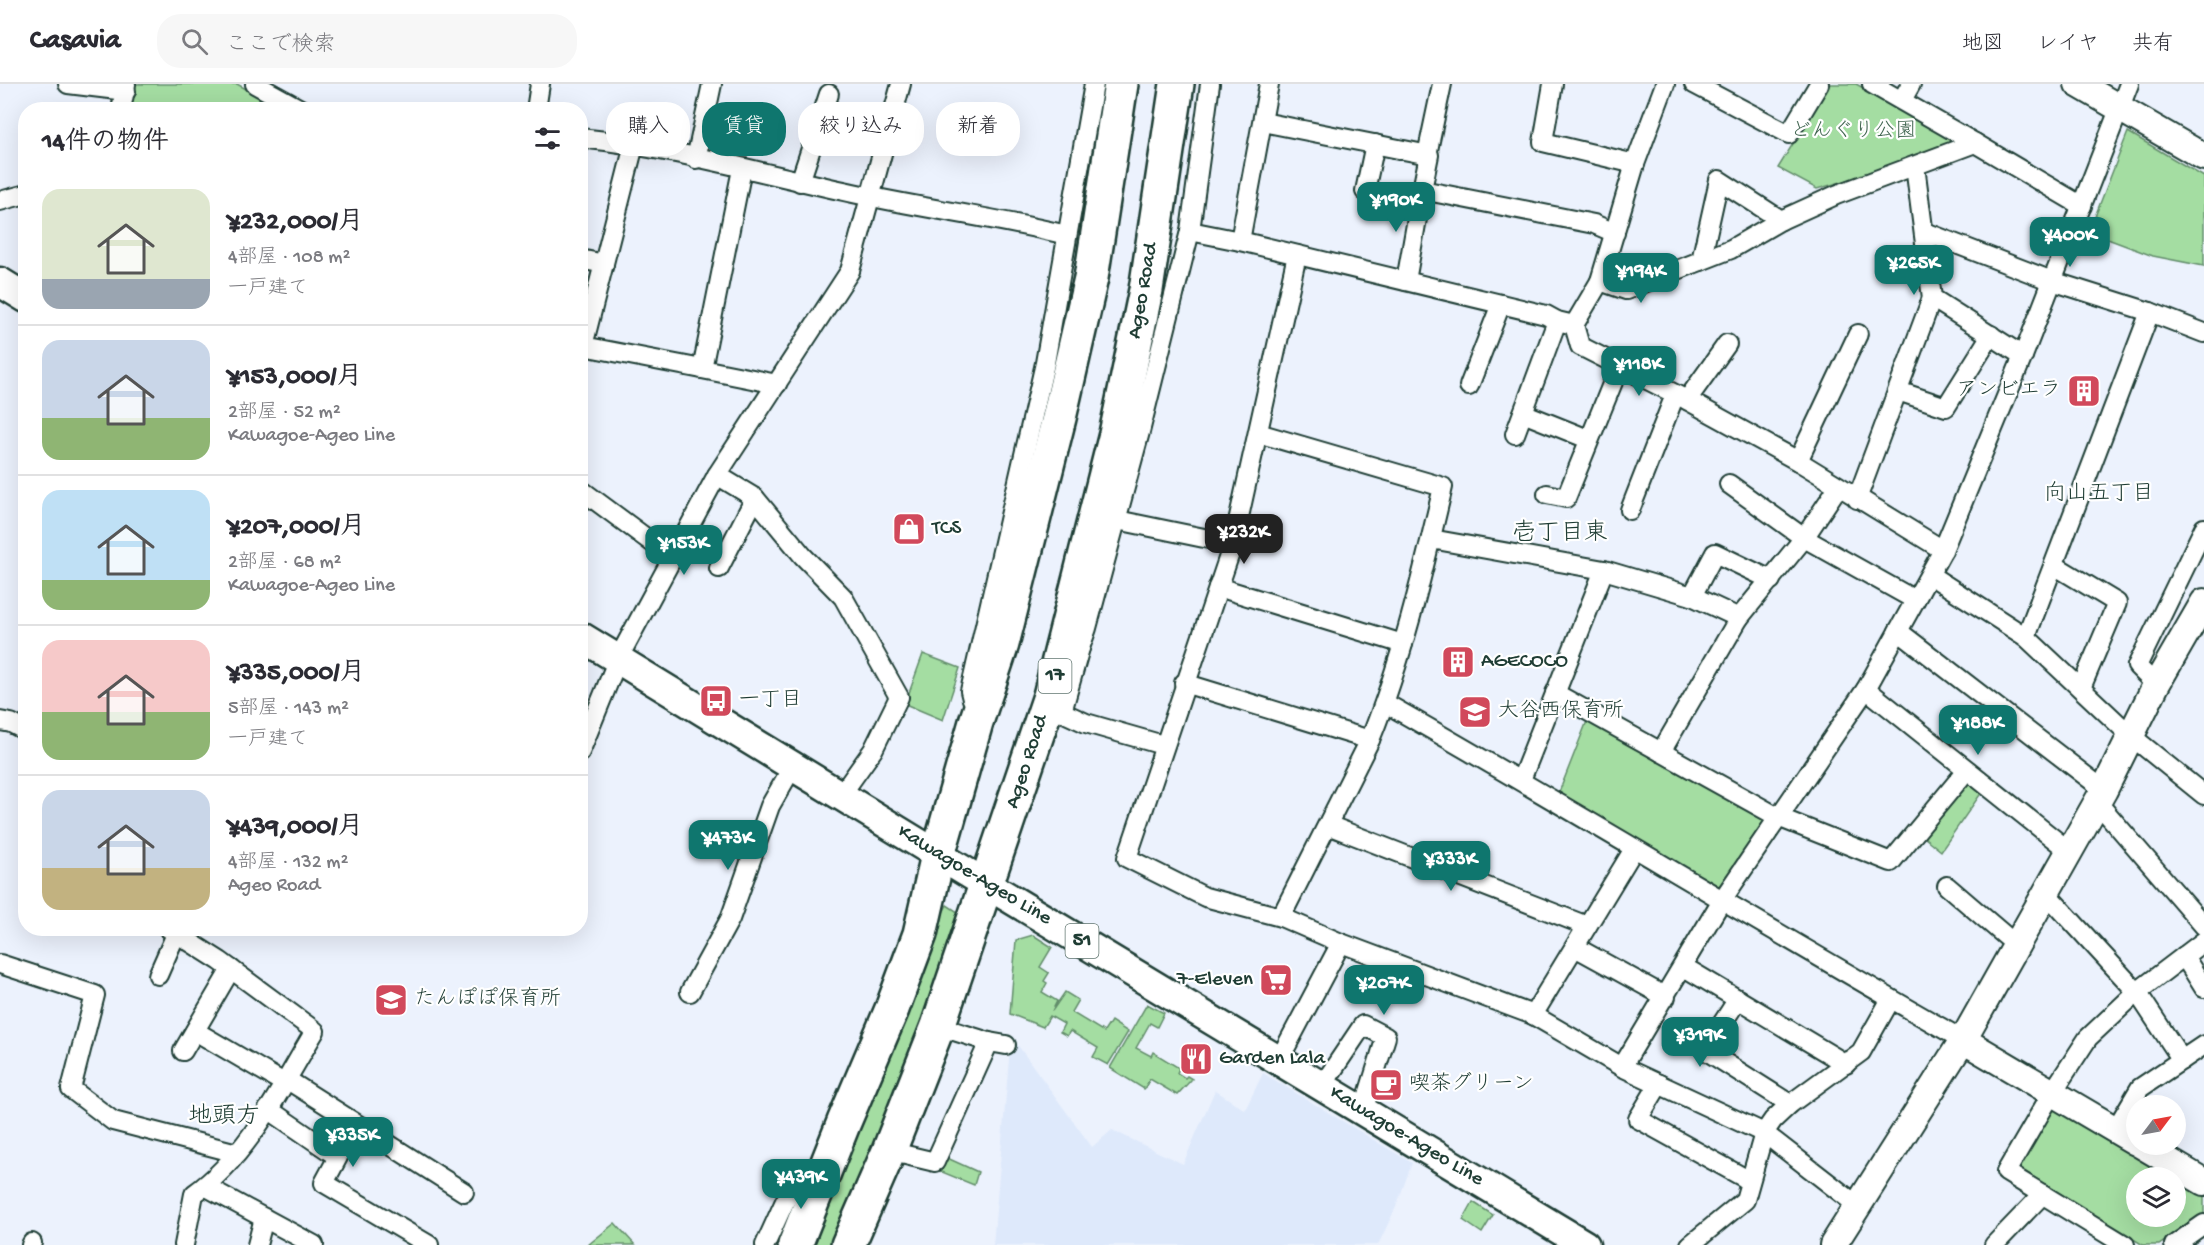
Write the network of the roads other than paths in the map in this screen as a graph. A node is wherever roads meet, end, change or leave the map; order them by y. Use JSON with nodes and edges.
{"nodes":[{"id":1,"x":68,"y":84,"type":"edge"},
{"id":2,"x":255,"y":84,"type":"edge"},
{"id":3,"x":540,"y":84,"type":"edge"},
{"id":4,"x":712,"y":84,"type":"edge"},
{"id":5,"x":901,"y":84,"type":"edge"},
{"id":6,"x":1094,"y":84,"type":"edge"},
{"id":7,"x":1121,"y":84,"type":"edge"},
{"id":8,"x":1178,"y":84,"type":"edge"},
{"id":9,"x":1210,"y":84,"type":"edge"},
{"id":10,"x":1269,"y":84,"type":"edge"},
{"id":11,"x":1442,"y":84,"type":"edge"},
{"id":12,"x":1553,"y":84,"type":"edge"},
{"id":13,"x":1665,"y":84,"type":"edge"},
{"id":14,"x":1694,"y":84,"type":"edge"},
{"id":15,"x":1819,"y":84,"type":"edge"},
{"id":16,"x":1872,"y":84,"type":"edge"},
{"id":17,"x":1911,"y":84,"type":"edge"},
{"id":18,"x":2078,"y":84,"type":"edge"},
{"id":19,"x":2129,"y":84,"type":"edge"},
{"id":20,"x":126,"y":87,"type":"edge"},
{"id":21,"x":829,"y":94,"type":"dead end"},
{"id":22,"x":272,"y":96,"type":"edge"},
{"id":23,"x":1902,"y":100,"type":"junction"},
{"id":24,"x":123,"y":102,"type":"edge"},
{"id":25,"x":537,"y":102,"type":"edge"},
{"id":26,"x":2121,"y":110,"type":"junction"},
{"id":27,"x":1263,"y":122,"type":"junction"},
{"id":28,"x":588,"y":139,"type":"edge"},
{"id":29,"x":606,"y":141,"type":"edge"},
{"id":30,"x":1975,"y":143,"type":"junction"},
{"id":31,"x":1375,"y":144,"type":"junction"},
{"id":32,"x":1427,"y":154,"type":"junction"},
{"id":33,"x":631,"y":156,"type":"edge"},
{"id":34,"x":683,"y":156,"type":"edge"},
{"id":35,"x":2204,"y":157,"type":"edge"},
{"id":36,"x":696,"y":159,"type":"junction"},
{"id":37,"x":1635,"y":164,"type":"junction"},
{"id":38,"x":1915,"y":166,"type":"junction"},
{"id":39,"x":742,"y":169,"type":"junction"},
{"id":40,"x":800,"y":182,"type":"junction"},
{"id":41,"x":1422,"y":190,"type":"junction"},
{"id":42,"x":1365,"y":191,"type":"dead end"},
{"id":43,"x":18,"y":196,"type":"edge"},
{"id":44,"x":871,"y":196,"type":"junction"},
{"id":45,"x":0,"y":201,"type":"edge"},
{"id":46,"x":2082,"y":206,"type":"junction"},
{"id":47,"x":1780,"y":220,"type":"junction"},
{"id":48,"x":1190,"y":231,"type":"junction"},
{"id":49,"x":1925,"y":232,"type":"junction"},
{"id":50,"x":1615,"y":233,"type":"junction"},
{"id":51,"x":1067,"y":236,"type":"junction"},
{"id":52,"x":1240,"y":241,"type":"junction"},
{"id":53,"x":1297,"y":255,"type":"junction"},
{"id":54,"x":588,"y":261,"type":"edge"},
{"id":55,"x":1701,"y":261,"type":"junction"},
{"id":56,"x":604,"y":264,"type":"junction"},
{"id":57,"x":1600,"y":281,"type":"junction"},
{"id":58,"x":2052,"y":281,"type":"junction"},
{"id":59,"x":0,"y":282,"type":"edge"},
{"id":60,"x":1406,"y":282,"type":"junction"},
{"id":61,"x":18,"y":293,"type":"edge"},
{"id":62,"x":1932,"y":298,"type":"junction"},
{"id":63,"x":1501,"y":304,"type":"junction"},
{"id":64,"x":2150,"y":312,"type":"junction"},
{"id":65,"x":1566,"y":323,"type":"junction"},
{"id":66,"x":588,"y":324,"type":"edge"},
{"id":67,"x":2204,"y":333,"type":"edge"},
{"id":68,"x":1857,"y":334,"type":"dead end"},
{"id":69,"x":1991,"y":336,"type":"junction"},
{"id":70,"x":1728,"y":344,"type":"dead end"},
{"id":71,"x":588,"y":347,"type":"edge"},
{"id":72,"x":2023,"y":356,"type":"junction"},
{"id":73,"x":1619,"y":367,"type":"junction"},
{"id":74,"x":702,"y":369,"type":"junction"},
{"id":75,"x":777,"y":384,"type":"junction"},
{"id":76,"x":1469,"y":386,"type":"dead end"},
{"id":77,"x":1898,"y":391,"type":"junction"},
{"id":78,"x":1681,"y":397,"type":"junction"},
{"id":79,"x":1523,"y":413,"type":"junction"},
{"id":80,"x":1258,"y":433,"type":"junction"},
{"id":81,"x":1515,"y":434,"type":"dead end"},
{"id":82,"x":1588,"y":439,"type":"junction"},
{"id":83,"x":1798,"y":461,"type":"junction"},
{"id":84,"x":717,"y":475,"type":"junction"},
{"id":85,"x":1729,"y":484,"type":"dead end"},
{"id":86,"x":1838,"y":487,"type":"junction"},
{"id":87,"x":1547,"y":494,"type":"dead end"},
{"id":88,"x":588,"y":495,"type":"edge"},
{"id":89,"x":755,"y":498,"type":"junction"},
{"id":90,"x":1857,"y":499,"type":"junction"},
{"id":91,"x":1630,"y":510,"type":"dead end"},
{"id":92,"x":1117,"y":520,"type":"junction"},
{"id":93,"x":2204,"y":528,"type":"edge"},
{"id":94,"x":1804,"y":537,"type":"junction"},
{"id":95,"x":1431,"y":539,"type":"junction"},
{"id":96,"x":1233,"y":544,"type":"junction"},
{"id":97,"x":1943,"y":550,"type":"junction"},
{"id":98,"x":673,"y":558,"type":"junction"},
{"id":99,"x":2054,"y":565,"type":"junction"},
{"id":100,"x":719,"y":568,"type":"dead end"},
{"id":101,"x":1604,"y":570,"type":"junction"},
{"id":102,"x":1930,"y":575,"type":"junction"},
{"id":103,"x":1771,"y":580,"type":"junction"},
{"id":104,"x":1218,"y":587,"type":"junction"},
{"id":105,"x":1692,"y":596,"type":"junction"},
{"id":106,"x":1916,"y":600,"type":"junction"},
{"id":107,"x":2204,"y":602,"type":"edge"},
{"id":108,"x":1739,"y":618,"type":"junction"},
{"id":109,"x":1898,"y":631,"type":"junction"},
{"id":110,"x":2026,"y":637,"type":"junction"},
{"id":111,"x":588,"y":641,"type":"edge"},
{"id":112,"x":1403,"y":644,"type":"junction"},
{"id":113,"x":1069,"y":656,"type":"junction"},
{"id":114,"x":618,"y":659,"type":"junction"},
{"id":115,"x":1185,"y":683,"type":"junction"},
{"id":116,"x":2156,"y":685,"type":"junction"},
{"id":117,"x":2081,"y":688,"type":"junction"},
{"id":118,"x":1866,"y":689,"type":"junction"},
{"id":119,"x":1555,"y":693,"type":"junction"},
{"id":120,"x":1385,"y":703,"type":"junction"},
{"id":121,"x":0,"y":721,"type":"edge"},
{"id":122,"x":976,"y":722,"type":"junction"},
{"id":123,"x":18,"y":727,"type":"edge"},
{"id":124,"x":588,"y":732,"type":"edge"},
{"id":125,"x":2130,"y":735,"type":"junction"},
{"id":126,"x":1371,"y":740,"type":"junction"},
{"id":127,"x":1163,"y":745,"type":"junction"},
{"id":128,"x":1661,"y":752,"type":"junction"},
{"id":129,"x":793,"y":766,"type":"junction"},
{"id":130,"x":1967,"y":770,"type":"junction"},
{"id":131,"x":1521,"y":780,"type":"junction"},
{"id":132,"x":841,"y":795,"type":"junction"},
{"id":133,"x":2204,"y":795,"type":"edge"},
{"id":134,"x":2100,"y":796,"type":"junction"},
{"id":135,"x":1778,"y":817,"type":"junction"},
{"id":136,"x":1328,"y":825,"type":"junction"},
{"id":137,"x":1634,"y":849,"type":"junction"},
{"id":138,"x":2069,"y":851,"type":"junction"},
{"id":139,"x":938,"y":855,"type":"junction"},
{"id":140,"x":987,"y":884,"type":"junction"},
{"id":141,"x":1947,"y":886,"type":"dead end"},
{"id":142,"x":2045,"y":892,"type":"junction"},
{"id":143,"x":1722,"y":900,"type":"junction"},
{"id":144,"x":1281,"y":917,"type":"junction"},
{"id":145,"x":1587,"y":926,"type":"junction"},
{"id":146,"x":2204,"y":926,"type":"edge"},
{"id":147,"x":170,"y":936,"type":"edge"},
{"id":148,"x":180,"y":936,"type":"edge"},
{"id":149,"x":2204,"y":941,"type":"edge"},
{"id":150,"x":1341,"y":943,"type":"junction"},
{"id":151,"x":2016,"y":945,"type":"junction"},
{"id":152,"x":1575,"y":947,"type":"junction"},
{"id":153,"x":2184,"y":956,"type":"junction"},
{"id":154,"x":0,"y":964,"type":"edge"},
{"id":155,"x":1684,"y":967,"type":"junction"},
{"id":156,"x":231,"y":969,"type":"junction"},
{"id":157,"x":158,"y":975,"type":"dead end"},
{"id":158,"x":2204,"y":988,"type":"edge"},
{"id":159,"x":690,"y":992,"type":"dead end"},
{"id":160,"x":2137,"y":992,"type":"junction"},
{"id":161,"x":1666,"y":997,"type":"junction"},
{"id":162,"x":1738,"y":999,"type":"junction"},
{"id":163,"x":1891,"y":999,"type":"junction"},
{"id":164,"x":1533,"y":1015,"type":"junction"},
{"id":165,"x":938,"y":1026,"type":"junction"},
{"id":166,"x":195,"y":1031,"type":"junction"},
{"id":167,"x":1963,"y":1040,"type":"junction"},
{"id":168,"x":2204,"y":1045,"type":"edge"},
{"id":169,"x":183,"y":1051,"type":"dead end"},
{"id":170,"x":1280,"y":1060,"type":"junction"},
{"id":171,"x":2182,"y":1060,"type":"junction"},
{"id":172,"x":1846,"y":1064,"type":"junction"},
{"id":173,"x":1622,"y":1067,"type":"junction"},
{"id":174,"x":285,"y":1081,"type":"junction"},
{"id":175,"x":1659,"y":1084,"type":"junction"},
{"id":176,"x":1322,"y":1086,"type":"junction"},
{"id":177,"x":2052,"y":1093,"type":"junction"},
{"id":178,"x":2138,"y":1095,"type":"edge"},
{"id":179,"x":1790,"y":1104,"type":"junction"},
{"id":180,"x":268,"y":1109,"type":"junction"},
{"id":181,"x":1363,"y":1111,"type":"junction"},
{"id":182,"x":1764,"y":1133,"type":"junction"},
{"id":183,"x":2126,"y":1136,"type":"edge"},
{"id":184,"x":889,"y":1151,"type":"junction"},
{"id":185,"x":237,"y":1153,"type":"junction"},
{"id":186,"x":2159,"y":1155,"type":"edge"},
{"id":187,"x":829,"y":1162,"type":"junction"},
{"id":188,"x":1750,"y":1181,"type":"junction"},
{"id":189,"x":2204,"y":1182,"type":"edge"},
{"id":190,"x":205,"y":1186,"type":"junction"},
{"id":191,"x":464,"y":1192,"type":"dead end"},
{"id":192,"x":2043,"y":1194,"type":"junction"},
{"id":193,"x":1858,"y":1206,"type":"junction"},
{"id":194,"x":264,"y":1218,"type":"junction"},
{"id":195,"x":2204,"y":1224,"type":"edge"},
{"id":196,"x":308,"y":1243,"type":"edge"},
{"id":197,"x":853,"y":1243,"type":"edge"},
{"id":198,"x":184,"y":1245,"type":"edge"},
{"id":199,"x":257,"y":1245,"type":"edge"},
{"id":200,"x":429,"y":1245,"type":"edge"},
{"id":201,"x":765,"y":1245,"type":"edge"},
{"id":202,"x":795,"y":1245,"type":"edge"},
{"id":203,"x":1585,"y":1245,"type":"edge"},
{"id":204,"x":1690,"y":1245,"type":"edge"},
{"id":205,"x":1833,"y":1245,"type":"edge"},
{"id":206,"x":1994,"y":1245,"type":"edge"},
{"id":207,"x":2125,"y":1245,"type":"edge"},
{"id":208,"x":2174,"y":1245,"type":"edge"}],
"edges":[{"from":1,"to":20,"type":"street"},
{"from":2,"to":22,"type":"street"},
{"from":3,"to":25,"type":"street"},
{"from":4,"to":36,"type":"street"},
{"from":5,"to":44,"type":"street"},
{"from":6,"to":51,"type":"street"},
{"from":7,"to":122,"type":"highway"},
{"from":8,"to":113,"type":"highway","name":"Ageo Road","number":"17"},
{"from":9,"to":48,"type":"street"},
{"from":10,"to":27,"type":"street"},
{"from":11,"to":32,"type":"street"},
{"from":12,"to":37,"type":"street"},
{"from":13,"to":37,"type":"street"},
{"from":14,"to":15,"type":"street"},
{"from":16,"to":23,"type":"street"},
{"from":17,"to":23,"type":"street"},
{"from":18,"to":26,"type":"street"},
{"from":19,"to":26,"type":"street"},
{"from":20,"to":24,"type":"street"},
{"from":21,"to":40,"type":"street"},
{"from":23,"to":30,"type":"street"},
{"from":26,"to":35,"type":"street"},
{"from":26,"to":46,"type":"street"},
{"from":27,"to":31,"type":"street"},
{"from":27,"to":52,"type":"street"},
{"from":28,"to":29,"type":"street"},
{"from":30,"to":38,"type":"street"},
{"from":30,"to":46,"type":"street"},
{"from":31,"to":32,"type":"street"},
{"from":31,"to":42,"type":"street"},
{"from":32,"to":41,"type":"street"},
{"from":33,"to":56,"type":"street"},
{"from":34,"to":36,"type":"street"},
{"from":36,"to":39,"type":"street"},
{"from":37,"to":50,"type":"street"},
{"from":38,"to":47,"type":"street"},
{"from":38,"to":49,"type":"street"},
{"from":39,"to":40,"type":"street"},
{"from":39,"to":74,"type":"street"},
{"from":40,"to":44,"type":"street"},
{"from":41,"to":50,"type":"street"},
{"from":41,"to":60,"type":"street"},
{"from":43,"to":45,"type":"street"},
{"from":44,"to":51,"type":"street"},
{"from":44,"to":75,"type":"street"},
{"from":46,"to":58,"type":"street"},
{"from":47,"to":55,"type":"street"},
{"from":47,"to":55,"type":"street"},
{"from":48,"to":52,"type":"street"},
{"from":48,"to":92,"type":"street"},
{"from":49,"to":58,"type":"street"},
{"from":49,"to":62,"type":"street"},
{"from":50,"to":57,"type":"street"},
{"from":51,"to":122,"type":"street"},
{"from":52,"to":53,"type":"street"},
{"from":53,"to":60,"type":"street"},
{"from":53,"to":80,"type":"street"},
{"from":54,"to":56,"type":"street"},
{"from":55,"to":57,"type":"street"},
{"from":56,"to":66,"type":"street"},
{"from":57,"to":65,"type":"street"},
{"from":58,"to":64,"type":"street"},
{"from":58,"to":72,"type":"street"},
{"from":59,"to":61,"type":"main road"},
{"from":60,"to":63,"type":"street"},
{"from":62,"to":69,"type":"street"},
{"from":62,"to":77,"type":"street"},
{"from":63,"to":65,"type":"street"},
{"from":63,"to":76,"type":"street"},
{"from":64,"to":67,"type":"street"},
{"from":64,"to":99,"type":"street"},
{"from":65,"to":73,"type":"street"},
{"from":65,"to":79,"type":"street"},
{"from":68,"to":83,"type":"street"},
{"from":69,"to":72,"type":"street"},
{"from":69,"to":77,"type":"street"},
{"from":70,"to":78,"type":"street"},
{"from":71,"to":74,"type":"street"},
{"from":72,"to":97,"type":"street"},
{"from":73,"to":78,"type":"street"},
{"from":73,"to":82,"type":"street"},
{"from":74,"to":75,"type":"street"},
{"from":75,"to":84,"type":"street"},
{"from":77,"to":90,"type":"street"},
{"from":78,"to":83,"type":"street"},
{"from":78,"to":91,"type":"street"},
{"from":79,"to":81,"type":"street"},
{"from":79,"to":82,"type":"street"},
{"from":80,"to":95,"type":"street"},
{"from":80,"to":96,"type":"street"},
{"from":82,"to":87,"type":"street"},
{"from":83,"to":86,"type":"street"},
{"from":84,"to":89,"type":"street"},
{"from":84,"to":98,"type":"street"},
{"from":85,"to":94,"type":"street"},
{"from":86,"to":90,"type":"street"},
{"from":86,"to":94,"type":"street"},
{"from":88,"to":98,"type":"street"},
{"from":89,"to":100,"type":"street"},
{"from":89,"to":132,"type":"street"},
{"from":90,"to":97,"type":"street"},
{"from":92,"to":96,"type":"street"},
{"from":92,"to":113,"type":"street"},
{"from":93,"to":116,"type":"street"},
{"from":94,"to":103,"type":"street"},
{"from":94,"to":106,"type":"street"},
{"from":95,"to":101,"type":"street"},
{"from":95,"to":112,"type":"street"},
{"from":96,"to":104,"type":"street"},
{"from":97,"to":102,"type":"street"},
{"from":98,"to":114,"type":"street"},
{"from":99,"to":110,"type":"street"},
{"from":99,"to":117,"type":"street"},
{"from":101,"to":105,"type":"street"},
{"from":101,"to":119,"type":"street"},
{"from":102,"to":106,"type":"street"},
{"from":102,"to":110,"type":"street"},
{"from":103,"to":105,"type":"street"},
{"from":103,"to":108,"type":"street"},
{"from":104,"to":112,"type":"street"},
{"from":104,"to":115,"type":"street"},
{"from":105,"to":108,"type":"street"},
{"from":106,"to":109,"type":"street"},
{"from":107,"to":116,"type":"street"},
{"from":108,"to":128,"type":"street"},
{"from":109,"to":118,"type":"street"},
{"from":109,"to":134,"type":"street"},
{"from":110,"to":117,"type":"street"},
{"from":111,"to":114,"type":"main road","name":"Kawagoe-Ageo Line","number":"51"},
{"from":112,"to":120,"type":"street"},
{"from":113,"to":127,"type":"street"},
{"from":113,"to":140,"type":"highway","name":"Ageo Road","number":"17"},
{"from":114,"to":124,"type":"street"},
{"from":114,"to":129,"type":"main road","name":"Kawagoe-Ageo Line","number":"51"},
{"from":115,"to":126,"type":"street"},
{"from":115,"to":127,"type":"street"},
{"from":116,"to":125,"type":"street"},
{"from":117,"to":125,"type":"street"},
{"from":118,"to":130,"type":"street"},
{"from":118,"to":135,"type":"street"},
{"from":119,"to":128,"type":"street"},
{"from":119,"to":131,"type":"street"},
{"from":120,"to":126,"type":"street"},
{"from":120,"to":131,"type":"street"},
{"from":121,"to":123,"type":"street"},
{"from":122,"to":139,"type":"highway"},
{"from":125,"to":133,"type":"street"},
{"from":125,"to":134,"type":"street"},
{"from":126,"to":136,"type":"street"},
{"from":127,"to":144,"type":"street"},
{"from":128,"to":135,"type":"street"},
{"from":129,"to":132,"type":"main road","name":"Kawagoe-Ageo Line","number":"51"},
{"from":129,"to":159,"type":"street"},
{"from":130,"to":135,"type":"street"},
{"from":130,"to":138,"type":"street"},
{"from":131,"to":137,"type":"street"},
{"from":132,"to":139,"type":"main road","name":"Kawagoe-Ageo Line","number":"51"},
{"from":134,"to":138,"type":"street"},
{"from":134,"to":146,"type":"street"},
{"from":135,"to":143,"type":"street"},
{"from":136,"to":144,"type":"street"},
{"from":136,"to":145,"type":"street"},
{"from":137,"to":143,"type":"street"},
{"from":137,"to":145,"type":"street"},
{"from":138,"to":142,"type":"street"},
{"from":139,"to":140,"type":"main road","name":"Kawagoe-Ageo Line","number":"51"},
{"from":139,"to":187,"type":"highway"},
{"from":140,"to":165,"type":"highway","name":"Ageo Road","number":"17"},
{"from":140,"to":170,"type":"main road","name":"Kawagoe-Ageo Line","number":"51"},
{"from":141,"to":151,"type":"street"},
{"from":142,"to":151,"type":"street"},
{"from":142,"to":160,"type":"street"},
{"from":143,"to":155,"type":"street"},
{"from":143,"to":163,"type":"street"},
{"from":144,"to":150,"type":"street"},
{"from":145,"to":152,"type":"street"},
{"from":147,"to":157,"type":"street"},
{"from":148,"to":156,"type":"street"},
{"from":149,"to":153,"type":"street"},
{"from":150,"to":164,"type":"street"},
{"from":150,"to":170,"type":"street"},
{"from":151,"to":167,"type":"street"},
{"from":152,"to":161,"type":"street"},
{"from":152,"to":164,"type":"street"},
{"from":153,"to":158,"type":"street"},
{"from":153,"to":160,"type":"street"},
{"from":154,"to":185,"type":"street"},
{"from":155,"to":161,"type":"street"},
{"from":155,"to":162,"type":"street"},
{"from":156,"to":166,"type":"street"},
{"from":156,"to":174,"type":"street"},
{"from":160,"to":171,"type":"street"},
{"from":160,"to":177,"type":"street"},
{"from":161,"to":173,"type":"street"},
{"from":162,"to":172,"type":"street"},
{"from":162,"to":179,"type":"street"},
{"from":163,"to":167,"type":"street"},
{"from":163,"to":172,"type":"street"},
{"from":164,"to":173,"type":"street"},
{"from":165,"to":184,"type":"highway","name":"Ageo Road","number":"17"},
{"from":165,"to":184,"type":"street"},
{"from":166,"to":169,"type":"street"},
{"from":166,"to":174,"type":"street"},
{"from":167,"to":177,"type":"street"},
{"from":167,"to":193,"type":"street"},
{"from":168,"to":171,"type":"street"},
{"from":170,"to":176,"type":"main road","name":"Kawagoe-Ageo Line","number":"51"},
{"from":171,"to":178,"type":"street"},
{"from":172,"to":179,"type":"street"},
{"from":173,"to":175,"type":"street"},
{"from":174,"to":180,"type":"street"},
{"from":174,"to":191,"type":"street"},
{"from":175,"to":182,"type":"street"},
{"from":175,"to":188,"type":"street"},
{"from":176,"to":181,"type":"main road","name":"Kawagoe-Ageo Line","number":"51"},
{"from":176,"to":181,"type":"street"},
{"from":177,"to":183,"type":"street"},
{"from":177,"to":192,"type":"street"},
{"from":179,"to":182,"type":"street"},
{"from":180,"to":185,"type":"street"},
{"from":180,"to":200,"type":"street"},
{"from":181,"to":203,"type":"main road","name":"Kawagoe-Ageo Line","number":"51"},
{"from":182,"to":188,"type":"street"},
{"from":182,"to":193,"type":"street"},
{"from":184,"to":197,"type":"highway","name":"Ageo Road","number":"17"},
{"from":185,"to":190,"type":"street"},
{"from":186,"to":189,"type":"street"},
{"from":187,"to":201,"type":"street"},
{"from":187,"to":202,"type":"highway"},
{"from":188,"to":204,"type":"street"},
{"from":190,"to":194,"type":"street"},
{"from":190,"to":198,"type":"street"},
{"from":192,"to":206,"type":"street"},
{"from":192,"to":207,"type":"street"},
{"from":193,"to":205,"type":"street"},
{"from":194,"to":196,"type":"street"},
{"from":194,"to":199,"type":"street"},
{"from":195,"to":208,"type":"street"}]}
